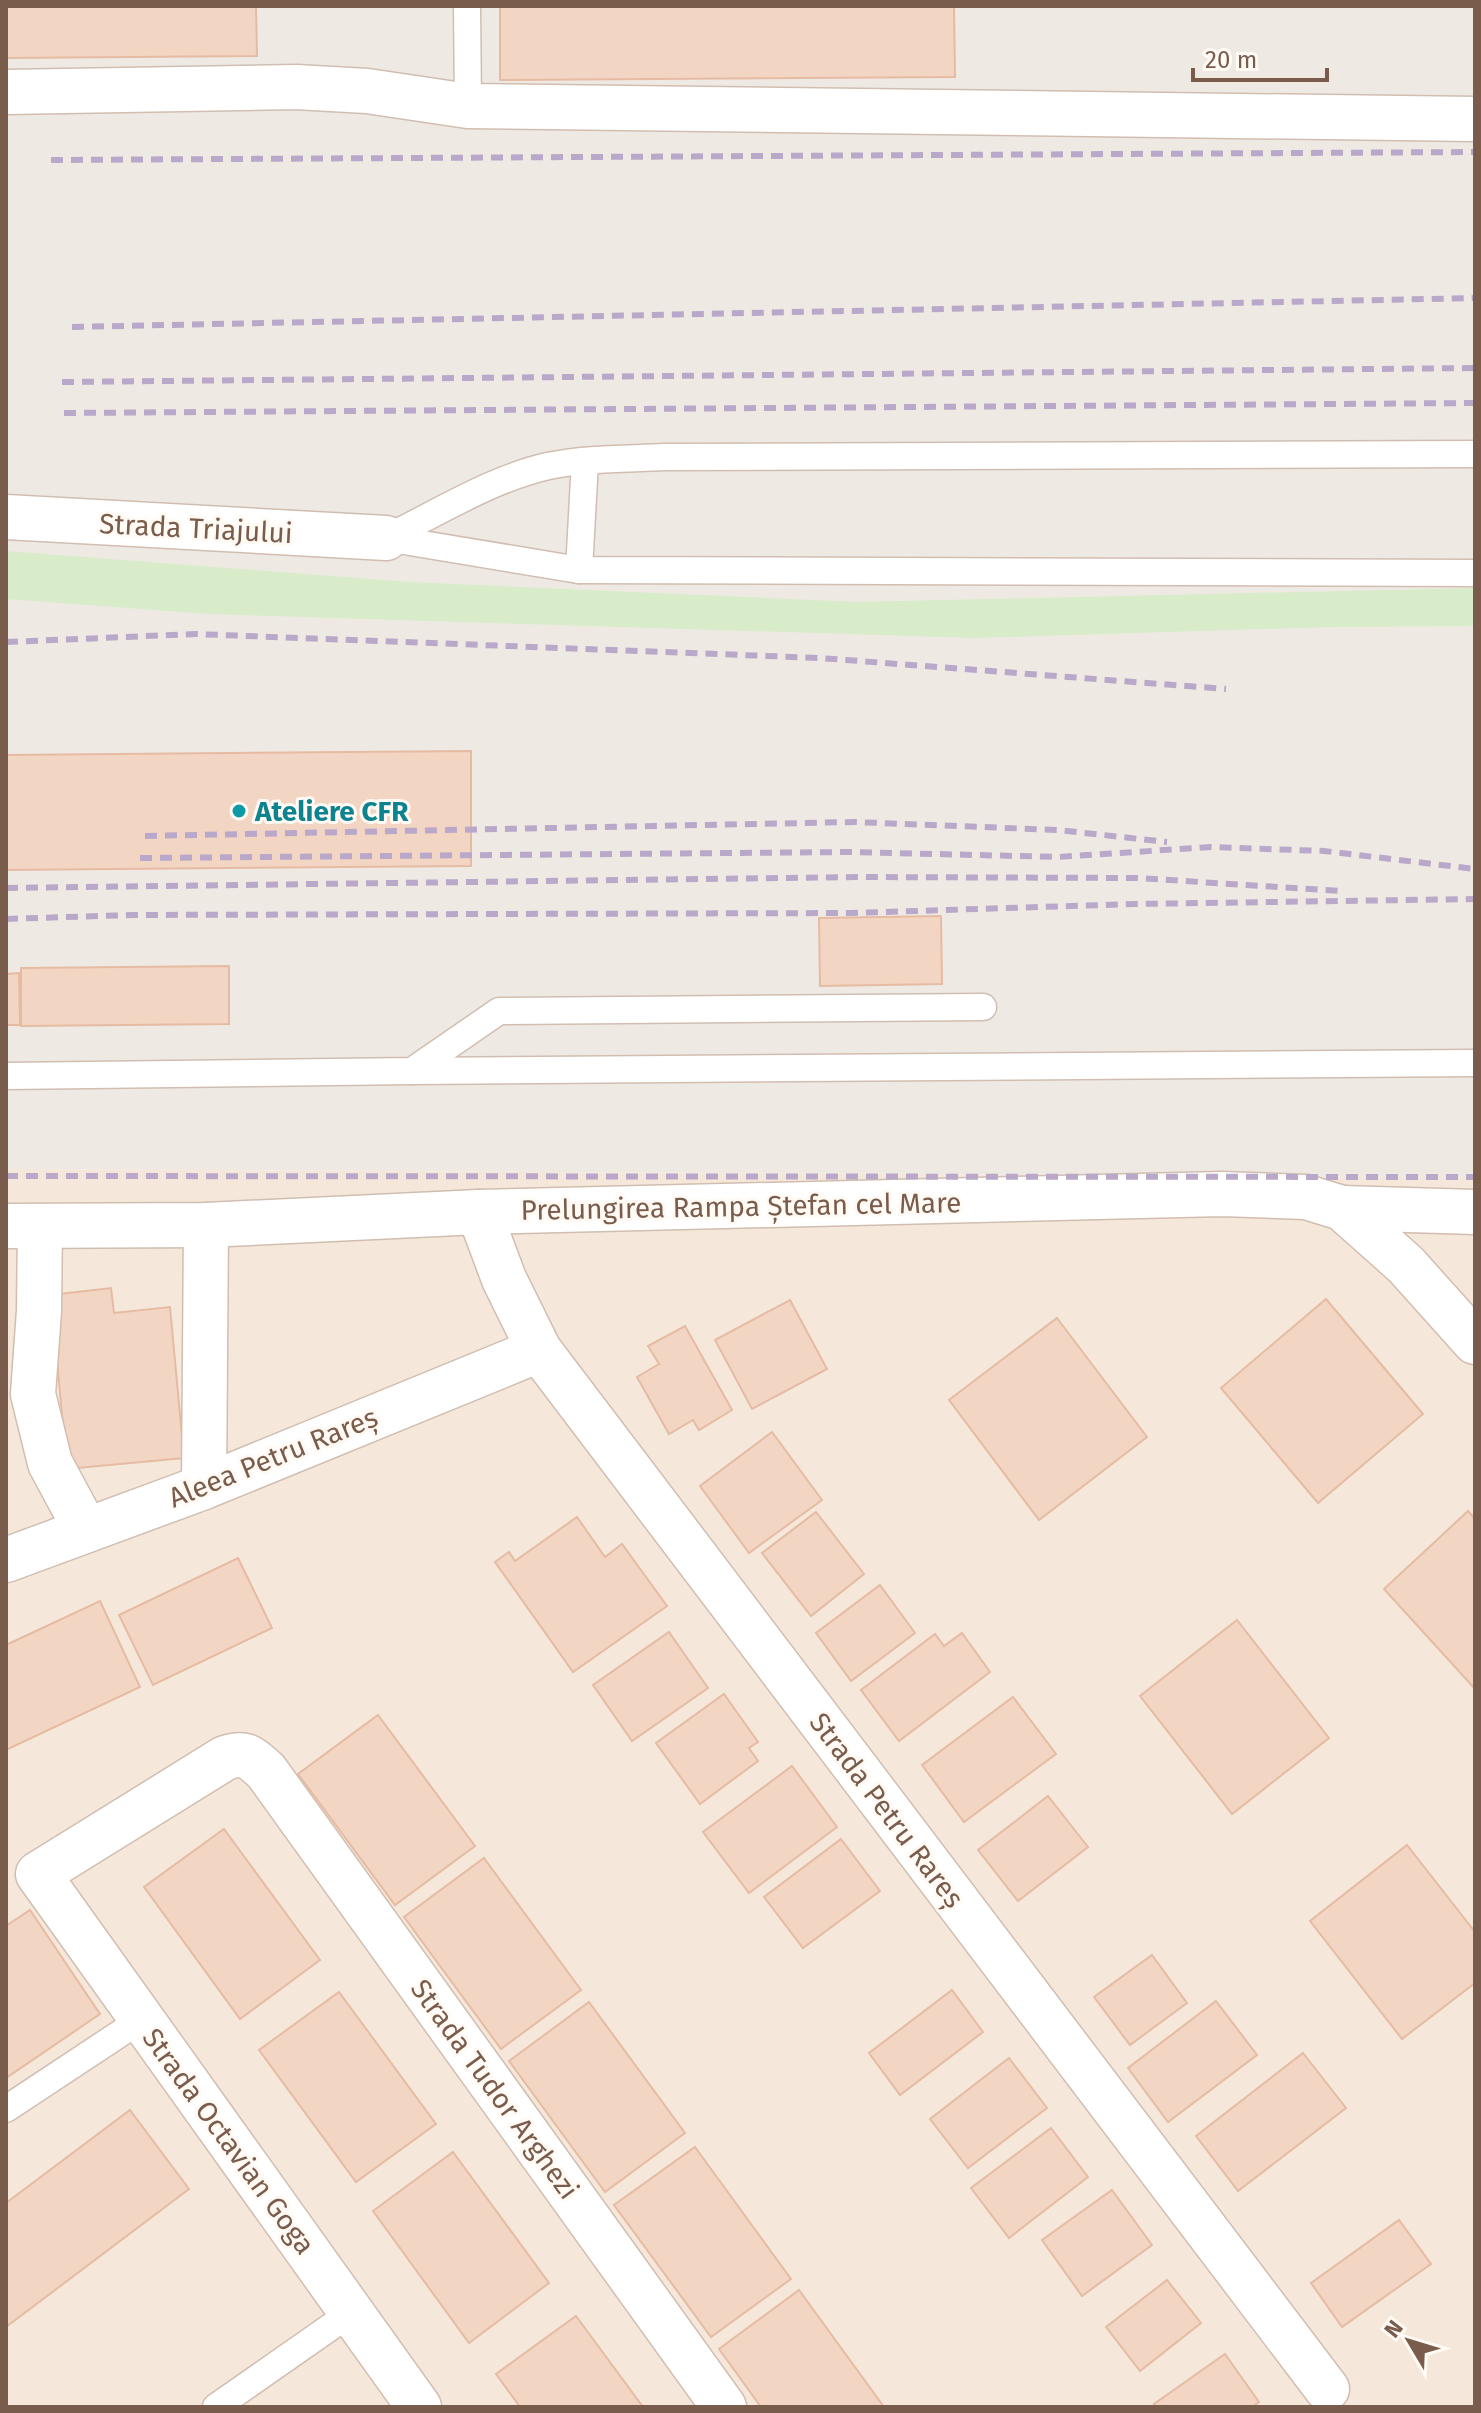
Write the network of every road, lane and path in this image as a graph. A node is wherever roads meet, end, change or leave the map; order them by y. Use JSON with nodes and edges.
{"nodes":[{"id":1,"x":467,"y":6,"type":"edge"},
{"id":2,"x":6,"y":92,"type":"edge"},
{"id":3,"x":468,"y":106,"type":"junction"},
{"id":4,"x":1475,"y":119,"type":"edge"},
{"id":5,"x":1475,"y":454,"type":"edge"},
{"id":6,"x":585,"y":461,"type":"junction"},
{"id":7,"x":6,"y":517,"type":"edge"},
{"id":8,"x":386,"y":538,"type":"junction"},
{"id":9,"x":579,"y":570,"type":"junction"},
{"id":10,"x":1475,"y":573,"type":"edge"},
{"id":11,"x":983,"y":1007,"type":"dead end"},
{"id":12,"x":1475,"y":1063,"type":"edge"},
{"id":13,"x":412,"y":1071,"type":"junction"},
{"id":14,"x":6,"y":1076,"type":"edge"},
{"id":15,"x":1342,"y":1208,"type":"junction"},
{"id":16,"x":479,"y":1212,"type":"junction"},
{"id":17,"x":1475,"y":1212,"type":"edge"},
{"id":18,"x":206,"y":1225,"type":"junction"},
{"id":19,"x":23,"y":1226,"type":"edge"},
{"id":20,"x":1475,"y":1342,"type":"edge"},
{"id":21,"x":539,"y":1350,"type":"junction"},
{"id":22,"x":204,"y":1487,"type":"junction"},
{"id":23,"x":86,"y":1530,"type":"junction"},
{"id":24,"x":6,"y":1560,"type":"edge"},
{"id":25,"x":266,"y":1771,"type":"joint"},
{"id":26,"x":142,"y":2019,"type":"junction"},
{"id":27,"x":6,"y":2109,"type":"edge"},
{"id":28,"x":352,"y":2312,"type":"junction"},
{"id":29,"x":1327,"y":2389,"type":"dead end"},
{"id":30,"x":216,"y":2407,"type":"edge"},
{"id":31,"x":419,"y":2407,"type":"edge"},
{"id":32,"x":724,"y":2407,"type":"edge"}],
"edges":[{"from":1,"to":3,"type":"lane"},
{"from":2,"to":3,"type":"street"},
{"from":3,"to":4,"type":"street"},
{"from":5,"to":6,"type":"lane"},
{"from":6,"to":8,"type":"lane"},
{"from":6,"to":9,"type":"lane"},
{"from":7,"to":8,"type":"street","name":"Strada Triajului"},
{"from":8,"to":9,"type":"lane"},
{"from":9,"to":10,"type":"lane"},
{"from":11,"to":13,"type":"lane"},
{"from":12,"to":13,"type":"lane"},
{"from":13,"to":14,"type":"lane"},
{"from":15,"to":16,"type":"street","name":"Prelungirea Rampa Ștefan cel Mare"},
{"from":15,"to":17,"type":"street","name":"Prelungirea Rampa Ștefan cel Mare"},
{"from":15,"to":20,"type":"street"},
{"from":16,"to":18,"type":"street","name":"Prelungirea Rampa Ștefan cel Mare"},
{"from":16,"to":21,"type":"street","name":"Strada Petru Rareș"},
{"from":18,"to":19,"type":"street","name":"Prelungirea Rampa Ștefan cel Mare"},
{"from":18,"to":22,"type":"street"},
{"from":19,"to":23,"type":"street"},
{"from":21,"to":22,"type":"street","name":"Aleea Petru Rareș"},
{"from":21,"to":29,"type":"street","name":"Strada Petru Rareș"},
{"from":22,"to":23,"type":"street","name":"Aleea Petru Rareș"},
{"from":23,"to":24,"type":"street","name":"Aleea Petru Rareș"},
{"from":25,"to":26,"type":"street","name":"Strada Octavian Goga"},
{"from":25,"to":32,"type":"street","name":"Strada Tudor Arghezi"},
{"from":26,"to":27,"type":"lane"},
{"from":26,"to":28,"type":"street","name":"Strada Octavian Goga"},
{"from":28,"to":30,"type":"lane"},
{"from":28,"to":31,"type":"street","name":"Strada Octavian Goga"}]}
